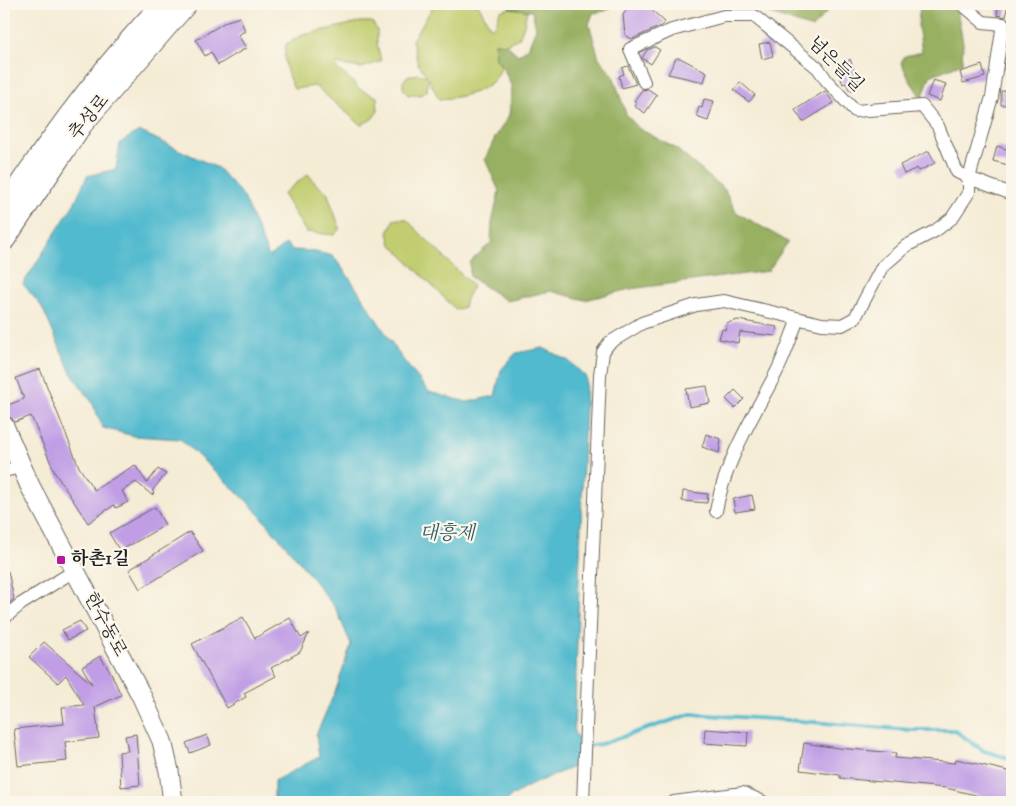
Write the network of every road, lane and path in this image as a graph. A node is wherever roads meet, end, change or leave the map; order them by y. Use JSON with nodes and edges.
{"nodes":[{"id":1,"x":163,"y":4,"type":"edge"},
{"id":2,"x":186,"y":4,"type":"edge"},
{"id":3,"x":962,"y":4,"type":"edge"},
{"id":4,"x":104,"y":68,"type":"junction"},
{"id":5,"x":644,"y":82,"type":"dead end"},
{"id":6,"x":91,"y":114,"type":"junction"},
{"id":7,"x":969,"y":178,"type":"junction"},
{"id":8,"x":4,"y":190,"type":"edge"},
{"id":9,"x":1012,"y":194,"type":"edge"},
{"id":10,"x":4,"y":208,"type":"edge"},
{"id":11,"x":4,"y":240,"type":"edge"},
{"id":12,"x":4,"y":252,"type":"edge"},
{"id":13,"x":798,"y":319,"type":"junction"},
{"id":14,"x":4,"y":426,"type":"edge"},
{"id":15,"x":12,"y":469,"type":"edge"},
{"id":16,"x":716,"y":511,"type":"dead end"},
{"id":17,"x":74,"y":571,"type":"junction"},
{"id":18,"x":4,"y":618,"type":"edge"},
{"id":19,"x":173,"y":802,"type":"edge"},
{"id":20,"x":583,"y":802,"type":"edge"},
{"id":21,"x":674,"y":802,"type":"edge"},
{"id":22,"x":763,"y":802,"type":"edge"}],
"edges":[{"from":1,"to":4,"type":"main road","name":"추성로"},
{"from":2,"to":6,"type":"main road","name":"추성로"},
{"from":3,"to":7,"type":"street"},
{"from":4,"to":8,"type":"main road"},
{"from":4,"to":10,"type":"main road","name":"추성로"},
{"from":5,"to":7,"type":"street","name":"넘은들길"},
{"from":6,"to":11,"type":"main road","name":"추성로"},
{"from":6,"to":12,"type":"main road"},
{"from":7,"to":9,"type":"street"},
{"from":7,"to":13,"type":"street"},
{"from":13,"to":16,"type":"street"},
{"from":13,"to":20,"type":"street"},
{"from":14,"to":15,"type":"street","name":"한수동로"},
{"from":15,"to":17,"type":"street","name":"한수동로"},
{"from":17,"to":18,"type":"street"},
{"from":17,"to":19,"type":"street","name":"한수동로"},
{"from":21,"to":22,"type":"street"}]}
